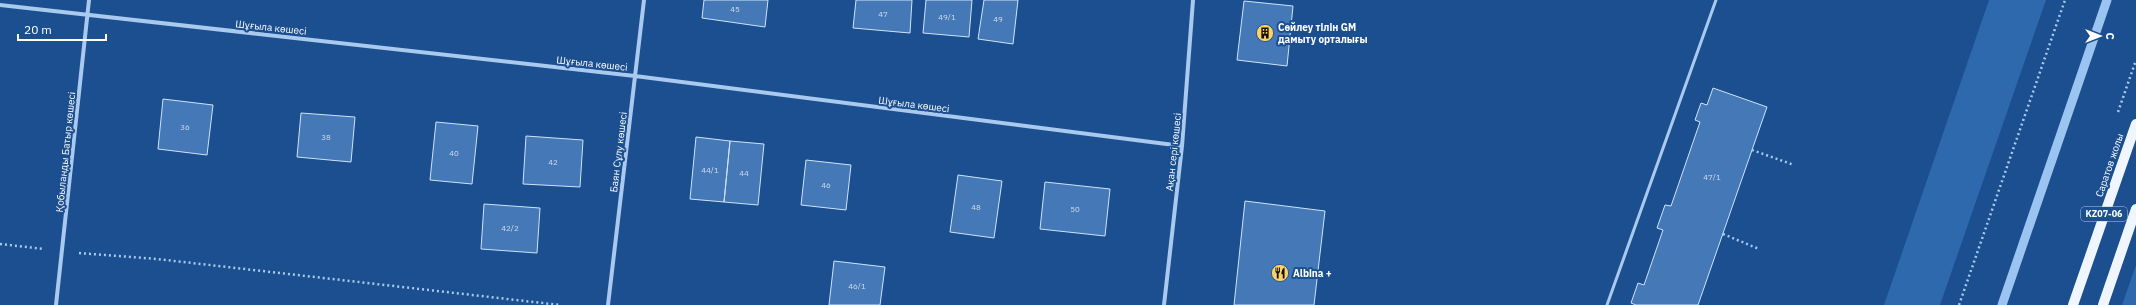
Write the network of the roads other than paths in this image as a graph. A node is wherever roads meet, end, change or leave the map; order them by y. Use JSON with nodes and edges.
{"nodes":[{"id":1,"x":89,"y":0,"type":"edge"},
{"id":2,"x":644,"y":0,"type":"edge"},
{"id":3,"x":1193,"y":0,"type":"edge"},
{"id":4,"x":1716,"y":0,"type":"edge"},
{"id":5,"x":0,"y":5,"type":"edge"},
{"id":6,"x":88,"y":14,"type":"junction"},
{"id":7,"x":635,"y":76,"type":"junction"},
{"id":8,"x":2136,"y":124,"type":"edge"},
{"id":9,"x":1182,"y":146,"type":"junction"},
{"id":10,"x":2136,"y":209,"type":"edge"},
{"id":11,"x":56,"y":305,"type":"edge"},
{"id":12,"x":608,"y":305,"type":"edge"},
{"id":13,"x":1164,"y":305,"type":"edge"},
{"id":14,"x":1607,"y":305,"type":"edge"},
{"id":15,"x":2073,"y":305,"type":"edge"},
{"id":16,"x":2103,"y":305,"type":"edge"}],
"edges":[{"from":1,"to":6,"type":"street","name":"Қобыланды Батыр көшесі"},
{"from":2,"to":7,"type":"street","name":"Баян Сұлу көшесі"},
{"from":3,"to":9,"type":"street","name":"Ақан сері көшесі"},
{"from":4,"to":14,"type":"lane"},
{"from":5,"to":6,"type":"street","name":"Шұғыла көшесі"},
{"from":6,"to":7,"type":"street","name":"Шұғыла көшесі"},
{"from":6,"to":11,"type":"street","name":"Қобыланды Батыр көшесі"},
{"from":7,"to":9,"type":"street","name":"Шұғыла көшесі"},
{"from":7,"to":12,"type":"street","name":"Баян Сұлу көшесі"},
{"from":8,"to":15,"type":"main road","name":"Саратов жолы","number":"KZ07-06"},
{"from":9,"to":13,"type":"street","name":"Ақан сері көшесі"},
{"from":10,"to":16,"type":"main road","number":"KZ07-06"}]}
